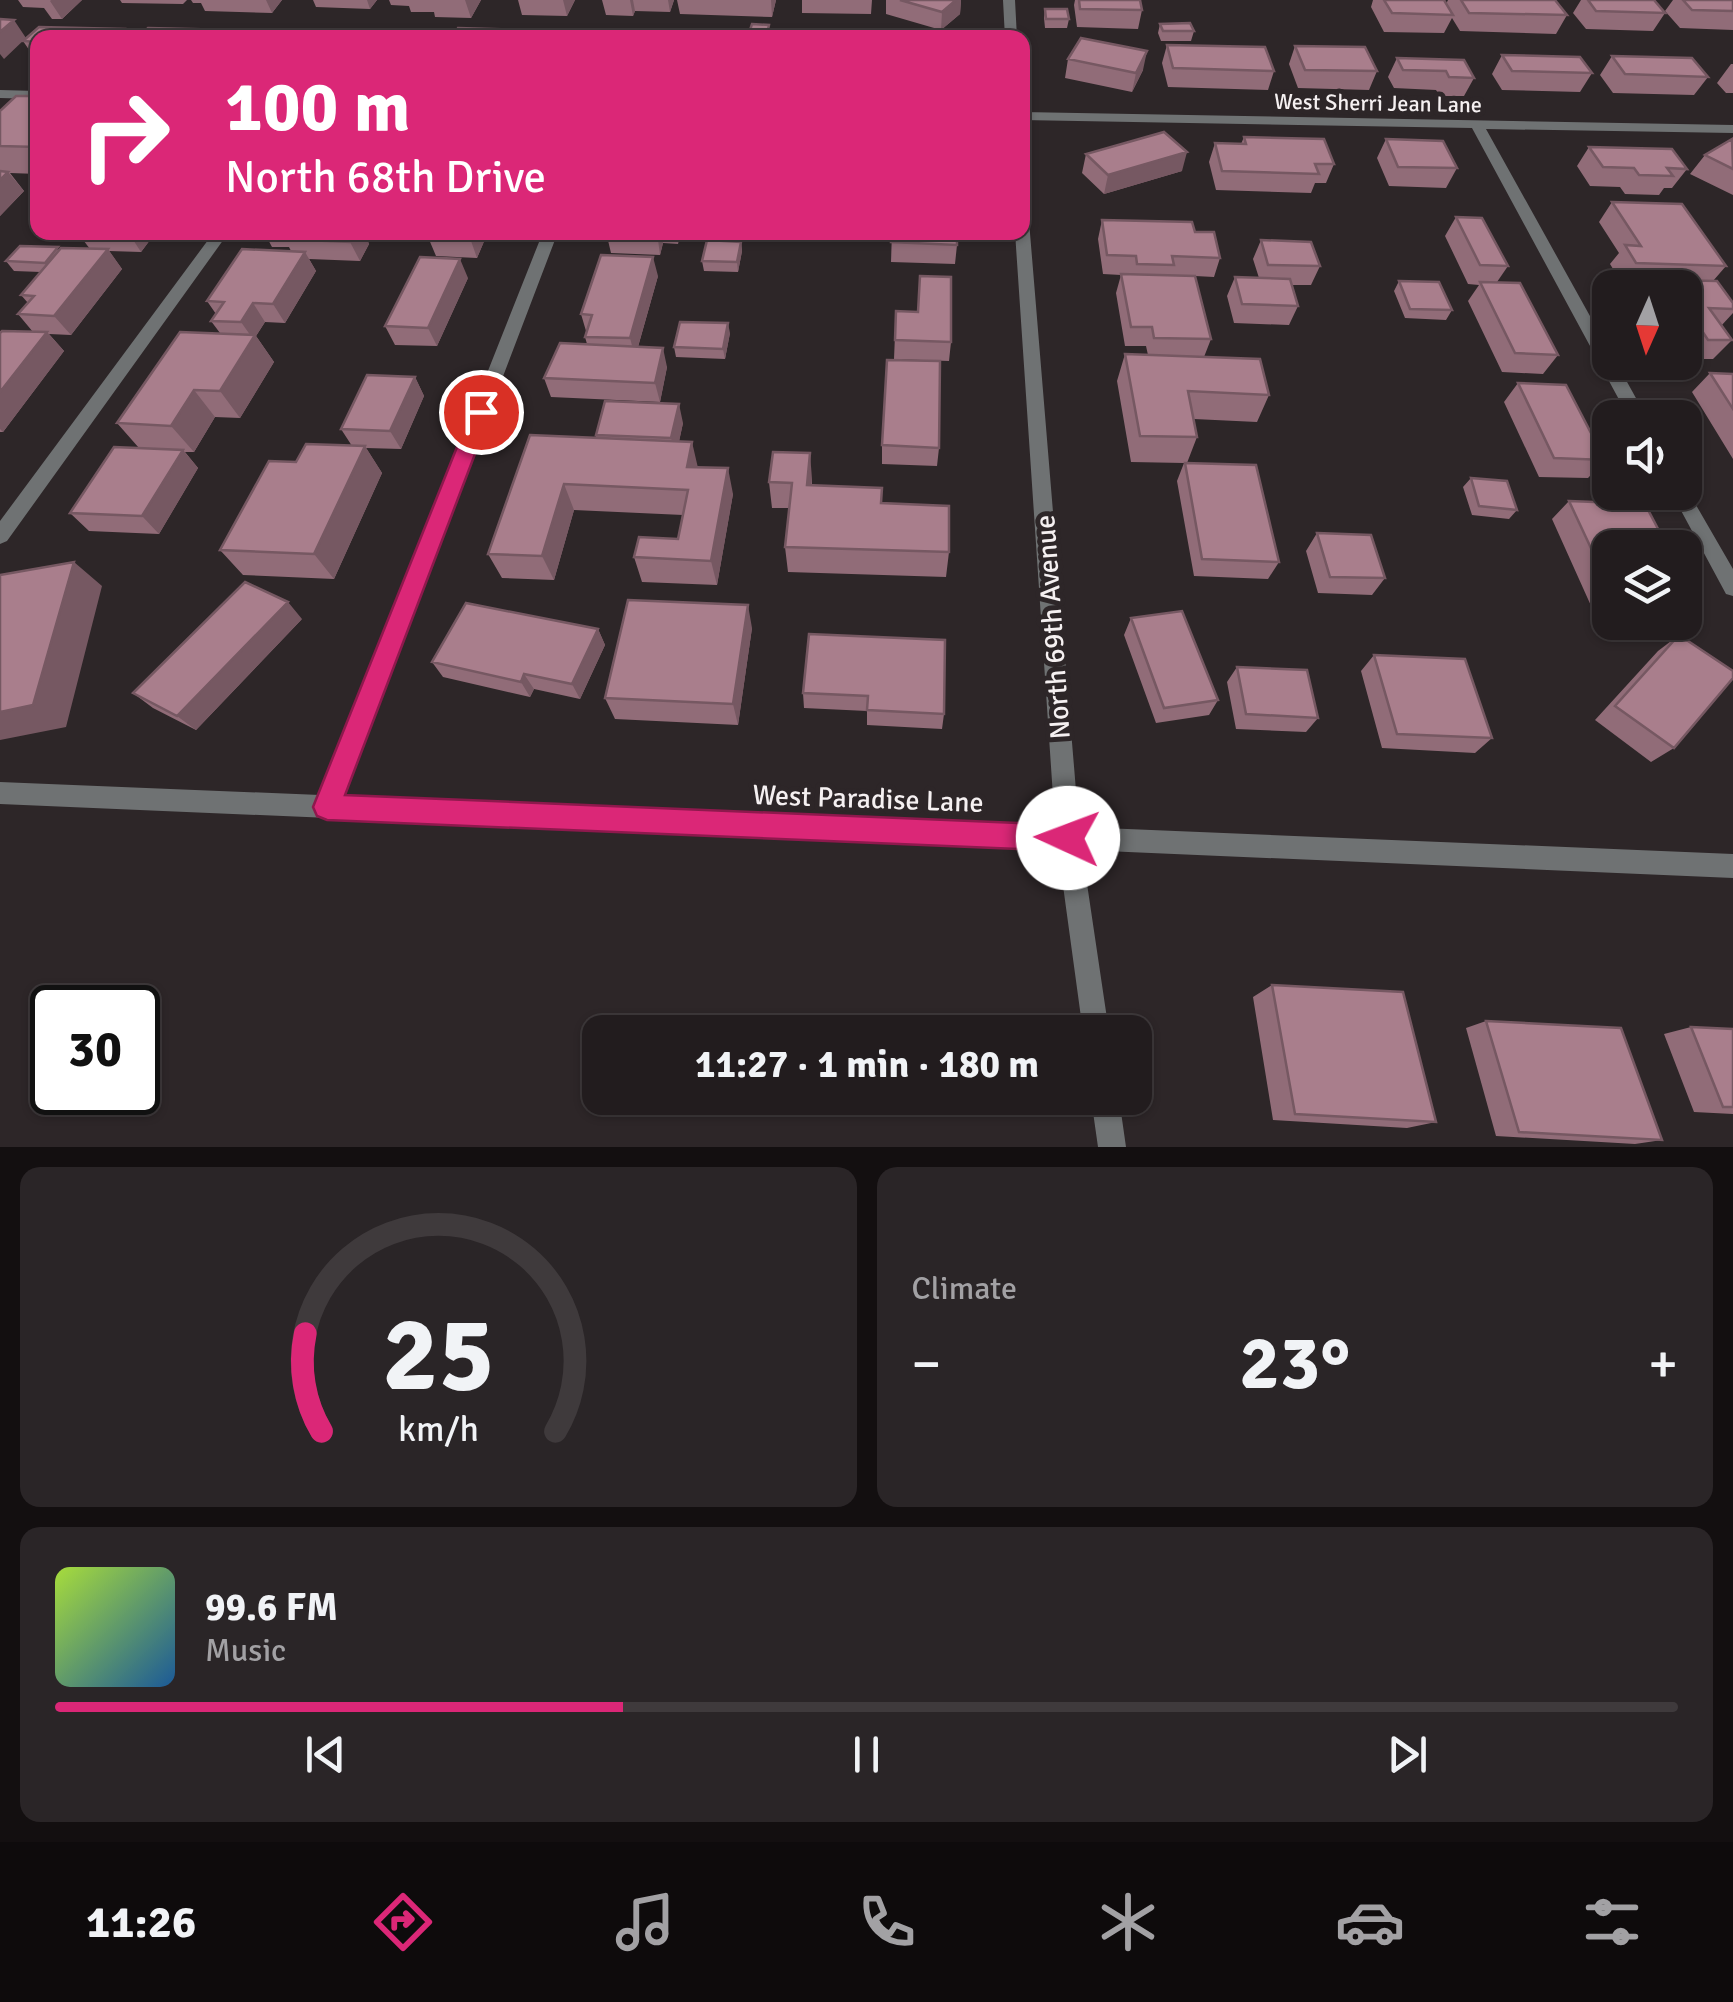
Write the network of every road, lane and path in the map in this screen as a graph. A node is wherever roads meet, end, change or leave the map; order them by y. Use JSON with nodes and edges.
{"nodes":[{"id":1,"x":1009,"y":0,"type":"edge"},
{"id":2,"x":1011,"y":30,"type":"edge"},
{"id":3,"x":0,"y":94,"type":"edge"},
{"id":4,"x":19,"y":95,"type":"junction"},
{"id":5,"x":30,"y":95,"type":"edge"},
{"id":6,"x":0,"y":113,"type":"edge"},
{"id":7,"x":1030,"y":116,"type":"edge"},
{"id":8,"x":1477,"y":126,"type":"junction"},
{"id":9,"x":1733,"y":130,"type":"edge"},
{"id":10,"x":216,"y":240,"type":"edge"},
{"id":11,"x":548,"y":240,"type":"edge"},
{"id":12,"x":1023,"y":240,"type":"edge"},
{"id":13,"x":1628,"y":400,"type":"edge"},
{"id":14,"x":1690,"y":510,"type":"edge"},
{"id":15,"x":0,"y":536,"type":"edge"},
{"id":16,"x":1733,"y":588,"type":"edge"},
{"id":17,"x":0,"y":793,"type":"edge"},
{"id":18,"x":327,"y":807,"type":"junction"},
{"id":19,"x":1068,"y":838,"type":"junction"},
{"id":20,"x":1733,"y":866,"type":"edge"},
{"id":21,"x":1094,"y":1015,"type":"edge"},
{"id":22,"x":1107,"y":1115,"type":"edge"},
{"id":23,"x":1112,"y":1147,"type":"edge"}],
"edges":[{"from":1,"to":2,"type":"street"},
{"from":3,"to":4,"type":"street"},
{"from":4,"to":5,"type":"street"},
{"from":4,"to":6,"type":"street"},
{"from":7,"to":8,"type":"street","name":"West Sherri Jean Lane"},
{"from":8,"to":9,"type":"street","name":"West Sherri Jean Lane"},
{"from":8,"to":13,"type":"street"},
{"from":10,"to":15,"type":"street"},
{"from":11,"to":18,"type":"street"},
{"from":12,"to":19,"type":"street","name":"North 69th Avenue"},
{"from":14,"to":16,"type":"street"},
{"from":17,"to":18,"type":"street","name":"West Paradise Lane"},
{"from":18,"to":19,"type":"street","name":"West Paradise Lane"},
{"from":19,"to":20,"type":"street","name":"West Paradise Lane"},
{"from":19,"to":21,"type":"street","name":"North 69th Avenue"},
{"from":22,"to":23,"type":"street"}]}
